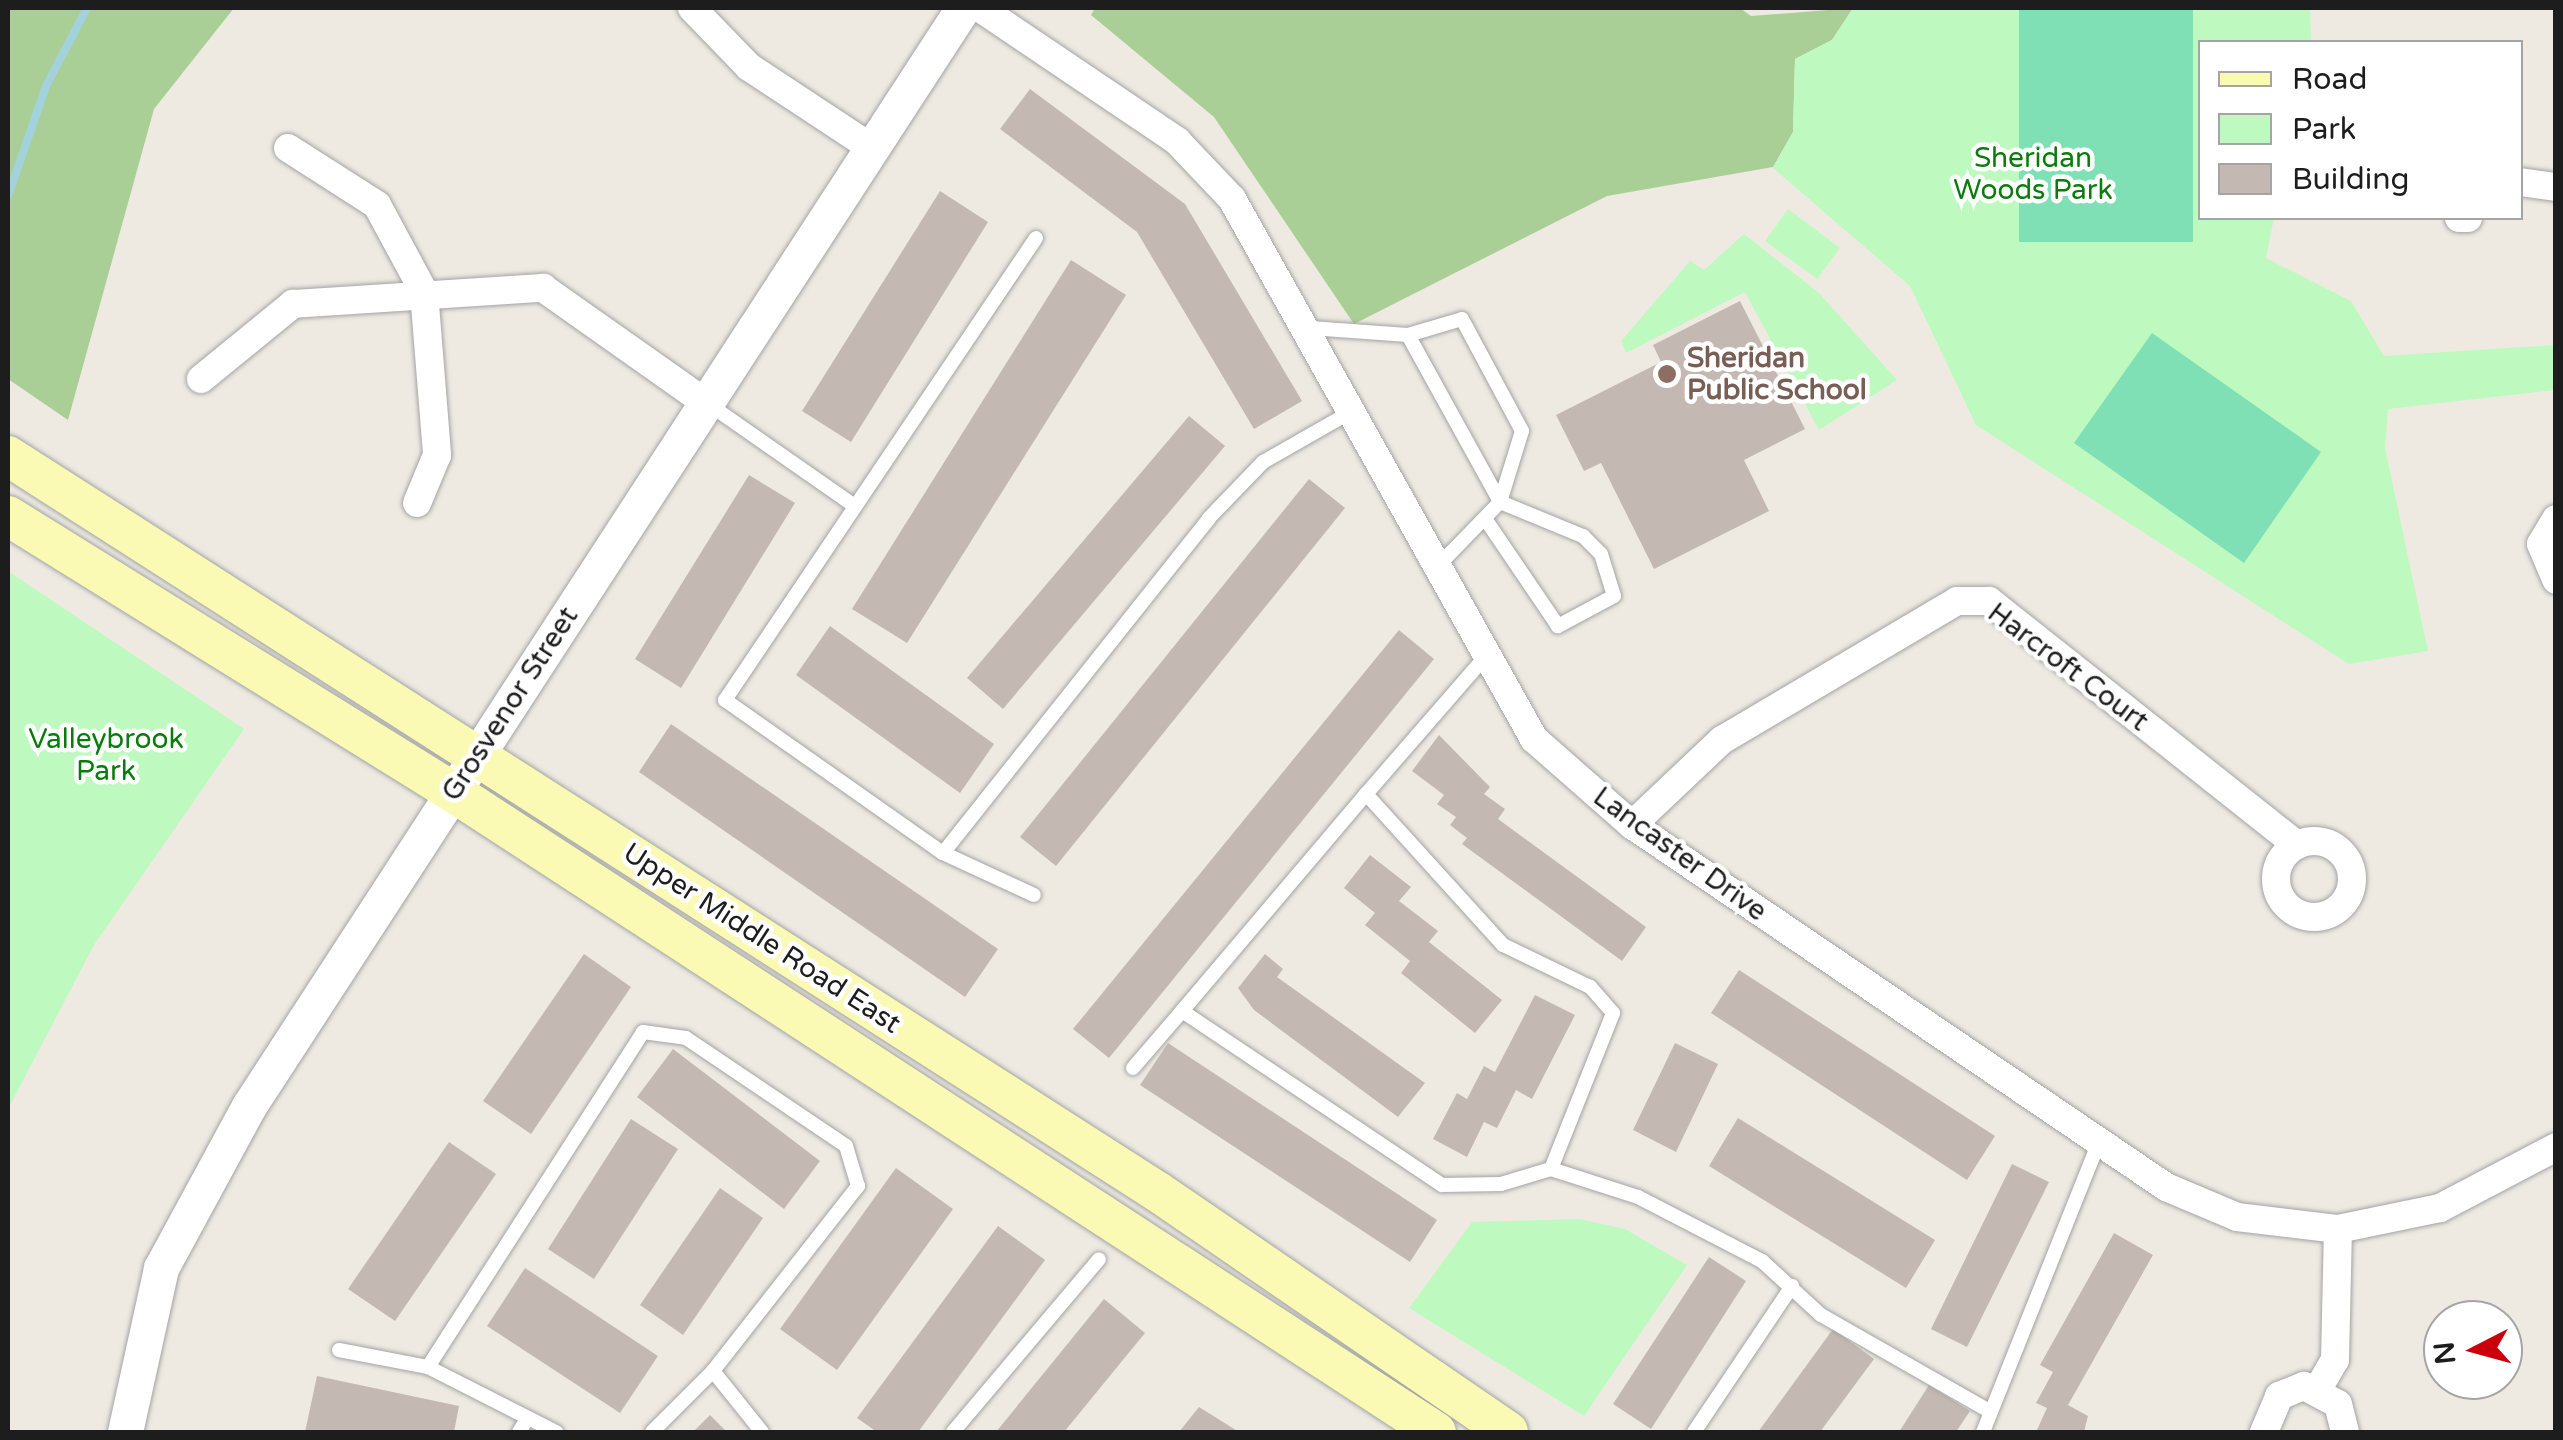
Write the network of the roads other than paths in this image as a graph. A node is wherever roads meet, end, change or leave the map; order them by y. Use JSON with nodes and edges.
{"nodes":[{"id":1,"x":692,"y":8,"type":"edge"},
{"id":2,"x":963,"y":8,"type":"edge"},
{"id":3,"x":980,"y":8,"type":"edge"},
{"id":4,"x":288,"y":148,"type":"dead end"},
{"id":5,"x":872,"y":148,"type":"junction"},
{"id":6,"x":2523,"y":182,"type":"edge"},
{"id":7,"x":2556,"y":187,"type":"edge"},
{"id":8,"x":1036,"y":238,"type":"dead end"},
{"id":9,"x":424,"y":292,"type":"junction"},
{"id":10,"x":1310,"y":328,"type":"junction"},
{"id":11,"x":1408,"y":335,"type":"junction"},
{"id":12,"x":201,"y":379,"type":"dead end"},
{"id":13,"x":706,"y":403,"type":"junction"},
{"id":14,"x":1354,"y":410,"type":"junction"},
{"id":15,"x":8,"y":456,"type":"edge"},
{"id":16,"x":1500,"y":502,"type":"junction"},
{"id":17,"x":417,"y":503,"type":"dead end"},
{"id":18,"x":853,"y":505,"type":"junction"},
{"id":19,"x":8,"y":516,"type":"edge"},
{"id":20,"x":1486,"y":520,"type":"junction"},
{"id":21,"x":2556,"y":520,"type":"edge"},
{"id":22,"x":1439,"y":565,"type":"junction"},
{"id":23,"x":2556,"y":580,"type":"edge"},
{"id":24,"x":1488,"y":654,"type":"junction"},
{"id":25,"x":475,"y":758,"type":"junction"},
{"id":26,"x":452,"y":792,"type":"junction"},
{"id":27,"x":1366,"y":794,"type":"junction"},
{"id":28,"x":1632,"y":825,"type":"junction"},
{"id":29,"x":2297,"y":845,"type":"dead end"},
{"id":30,"x":942,"y":853,"type":"junction"},
{"id":31,"x":1034,"y":894,"type":"dead end"},
{"id":32,"x":1182,"y":1011,"type":"junction"},
{"id":33,"x":1133,"y":1068,"type":"dead end"},
{"id":34,"x":2098,"y":1144,"type":"junction"},
{"id":35,"x":2556,"y":1147,"type":"edge"},
{"id":36,"x":1551,"y":1169,"type":"junction"},
{"id":37,"x":2338,"y":1229,"type":"junction"},
{"id":38,"x":1099,"y":1259,"type":"dead end"},
{"id":39,"x":1792,"y":1286,"type":"junction"},
{"id":40,"x":339,"y":1350,"type":"dead end"},
{"id":41,"x":428,"y":1367,"type":"junction"},
{"id":42,"x":713,"y":1371,"type":"junction"},
{"id":43,"x":2318,"y":1388,"type":"junction"},
{"id":44,"x":1989,"y":1411,"type":"junction"},
{"id":45,"x":528,"y":1419,"type":"junction"},
{"id":46,"x":125,"y":1432,"type":"edge"},
{"id":47,"x":518,"y":1432,"type":"edge"},
{"id":48,"x":556,"y":1432,"type":"edge"},
{"id":49,"x":652,"y":1432,"type":"edge"},
{"id":50,"x":762,"y":1432,"type":"edge"},
{"id":51,"x":953,"y":1432,"type":"edge"},
{"id":52,"x":1436,"y":1432,"type":"edge"},
{"id":53,"x":1508,"y":1432,"type":"edge"},
{"id":54,"x":1694,"y":1432,"type":"edge"},
{"id":55,"x":1983,"y":1432,"type":"edge"},
{"id":56,"x":2264,"y":1432,"type":"edge"},
{"id":57,"x":2344,"y":1432,"type":"edge"}],
"edges":[{"from":1,"to":5,"type":"street"},
{"from":2,"to":5,"type":"street","name":"Grosvenor Street"},
{"from":3,"to":10,"type":"street","name":"Lancaster Drive"},
{"from":4,"to":9,"type":"street"},
{"from":5,"to":13,"type":"street","name":"Grosvenor Street"},
{"from":6,"to":7,"type":"street"},
{"from":8,"to":18,"type":"lane"},
{"from":9,"to":12,"type":"street"},
{"from":9,"to":13,"type":"street"},
{"from":9,"to":17,"type":"street"},
{"from":10,"to":11,"type":"lane"},
{"from":10,"to":14,"type":"street","name":"Lancaster Drive"},
{"from":11,"to":16,"type":"lane"},
{"from":11,"to":16,"type":"lane"},
{"from":13,"to":18,"type":"lane"},
{"from":13,"to":25,"type":"street","name":"Grosvenor Street"},
{"from":14,"to":22,"type":"street","name":"Lancaster Drive"},
{"from":14,"to":30,"type":"lane"},
{"from":15,"to":25,"type":"main road","name":"Upper Middle Road East"},
{"from":16,"to":20,"type":"lane"},
{"from":16,"to":20,"type":"lane"},
{"from":18,"to":30,"type":"lane"},
{"from":19,"to":26,"type":"main road","name":"Upper Middle Road East"},
{"from":20,"to":22,"type":"lane"},
{"from":21,"to":23,"type":"street"},
{"from":22,"to":24,"type":"street","name":"Lancaster Drive"},
{"from":24,"to":27,"type":"lane"},
{"from":24,"to":28,"type":"street","name":"Lancaster Drive"},
{"from":25,"to":26,"type":"street","name":"Grosvenor Street"},
{"from":25,"to":53,"type":"main road","name":"Upper Middle Road East"},
{"from":26,"to":46,"type":"street","name":"Grosvenor Street"},
{"from":26,"to":52,"type":"main road","name":"Upper Middle Road East"},
{"from":27,"to":32,"type":"lane"},
{"from":27,"to":36,"type":"lane"},
{"from":28,"to":29,"type":"street","name":"Harcroft Court"},
{"from":28,"to":34,"type":"street","name":"Lancaster Drive"},
{"from":30,"to":31,"type":"lane"},
{"from":32,"to":33,"type":"lane"},
{"from":32,"to":36,"type":"lane"},
{"from":34,"to":37,"type":"street","name":"Lancaster Drive"},
{"from":34,"to":44,"type":"lane"},
{"from":35,"to":37,"type":"street","name":"Lancaster Drive"},
{"from":36,"to":39,"type":"lane"},
{"from":37,"to":43,"type":"street"},
{"from":38,"to":51,"type":"lane"},
{"from":39,"to":44,"type":"lane"},
{"from":39,"to":54,"type":"lane"},
{"from":40,"to":41,"type":"lane"},
{"from":41,"to":42,"type":"lane"},
{"from":41,"to":45,"type":"lane"},
{"from":42,"to":49,"type":"lane"},
{"from":42,"to":50,"type":"lane"},
{"from":43,"to":56,"type":"street"},
{"from":43,"to":57,"type":"street"},
{"from":44,"to":55,"type":"lane"},
{"from":45,"to":47,"type":"lane"},
{"from":45,"to":48,"type":"lane"}]}
